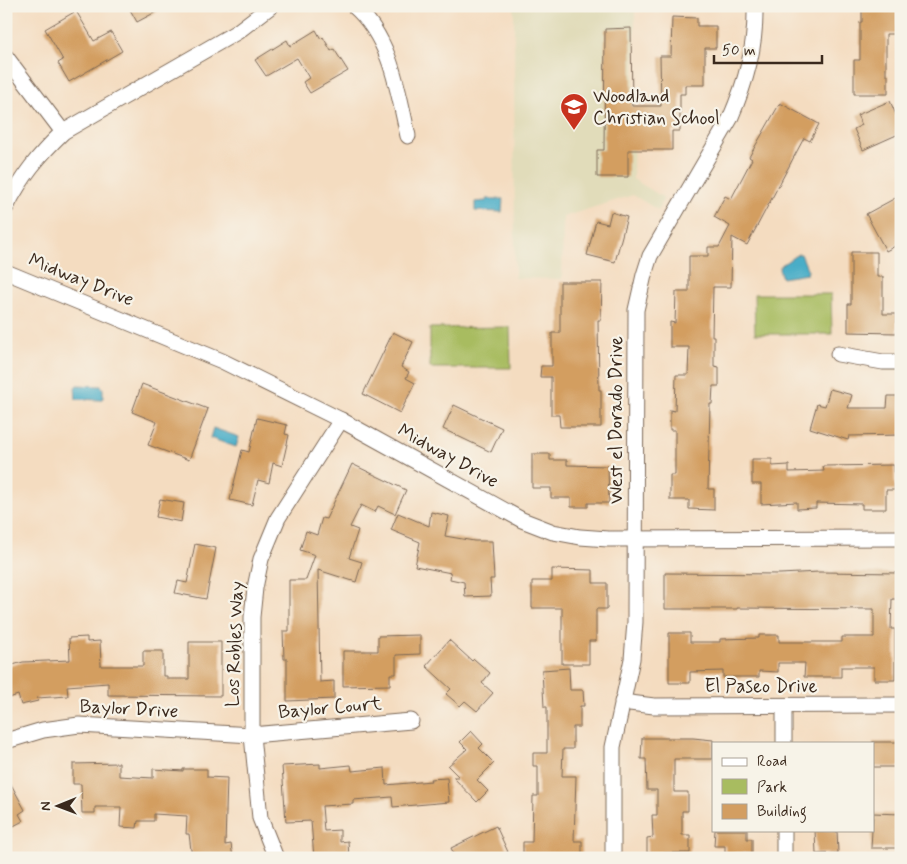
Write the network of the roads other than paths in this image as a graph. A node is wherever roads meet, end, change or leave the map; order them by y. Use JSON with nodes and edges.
{"nodes":[{"id":1,"x":271,"y":6,"type":"edge"},
{"id":2,"x":354,"y":6,"type":"edge"},
{"id":3,"x":756,"y":6,"type":"edge"},
{"id":4,"x":6,"y":57,"type":"edge"},
{"id":5,"x":63,"y":132,"type":"junction"},
{"id":6,"x":408,"y":136,"type":"dead end"},
{"id":7,"x":6,"y":207,"type":"edge"},
{"id":8,"x":6,"y":272,"type":"edge"},
{"id":9,"x":838,"y":354,"type":"dead end"},
{"id":10,"x":901,"y":362,"type":"edge"},
{"id":11,"x":341,"y":420,"type":"junction"},
{"id":12,"x":901,"y":538,"type":"edge"},
{"id":13,"x":637,"y":539,"type":"junction"},
{"id":14,"x":622,"y":702,"type":"junction"},
{"id":15,"x":901,"y":705,"type":"edge"},
{"id":16,"x":784,"y":706,"type":"junction"},
{"id":17,"x":411,"y":721,"type":"dead end"},
{"id":18,"x":252,"y":736,"type":"junction"},
{"id":19,"x":6,"y":741,"type":"edge"},
{"id":20,"x":784,"y":742,"type":"edge"},
{"id":21,"x":784,"y":832,"type":"edge"},
{"id":22,"x":276,"y":858,"type":"edge"},
{"id":23,"x":613,"y":858,"type":"edge"},
{"id":24,"x":784,"y":858,"type":"edge"}],
"edges":[{"from":1,"to":5,"type":"street"},
{"from":2,"to":6,"type":"street"},
{"from":3,"to":13,"type":"street","name":"West el Dorado Drive"},
{"from":4,"to":5,"type":"street"},
{"from":5,"to":7,"type":"street"},
{"from":8,"to":11,"type":"street","name":"Midway Drive"},
{"from":9,"to":10,"type":"street"},
{"from":11,"to":13,"type":"street","name":"Midway Drive"},
{"from":11,"to":18,"type":"street","name":"Los Robles Way"},
{"from":12,"to":13,"type":"street","name":"Midway Drive"},
{"from":13,"to":14,"type":"street","name":"West el Dorado Drive"},
{"from":14,"to":16,"type":"street","name":"El Paseo Drive"},
{"from":14,"to":23,"type":"street","name":"West el Dorado Drive"},
{"from":15,"to":16,"type":"street","name":"El Paseo Drive"},
{"from":16,"to":20,"type":"street"},
{"from":17,"to":18,"type":"street","name":"Baylor Court"},
{"from":18,"to":19,"type":"street","name":"Baylor Drive"},
{"from":18,"to":22,"type":"street","name":"Los Robles Way"},
{"from":21,"to":24,"type":"street"}]}
